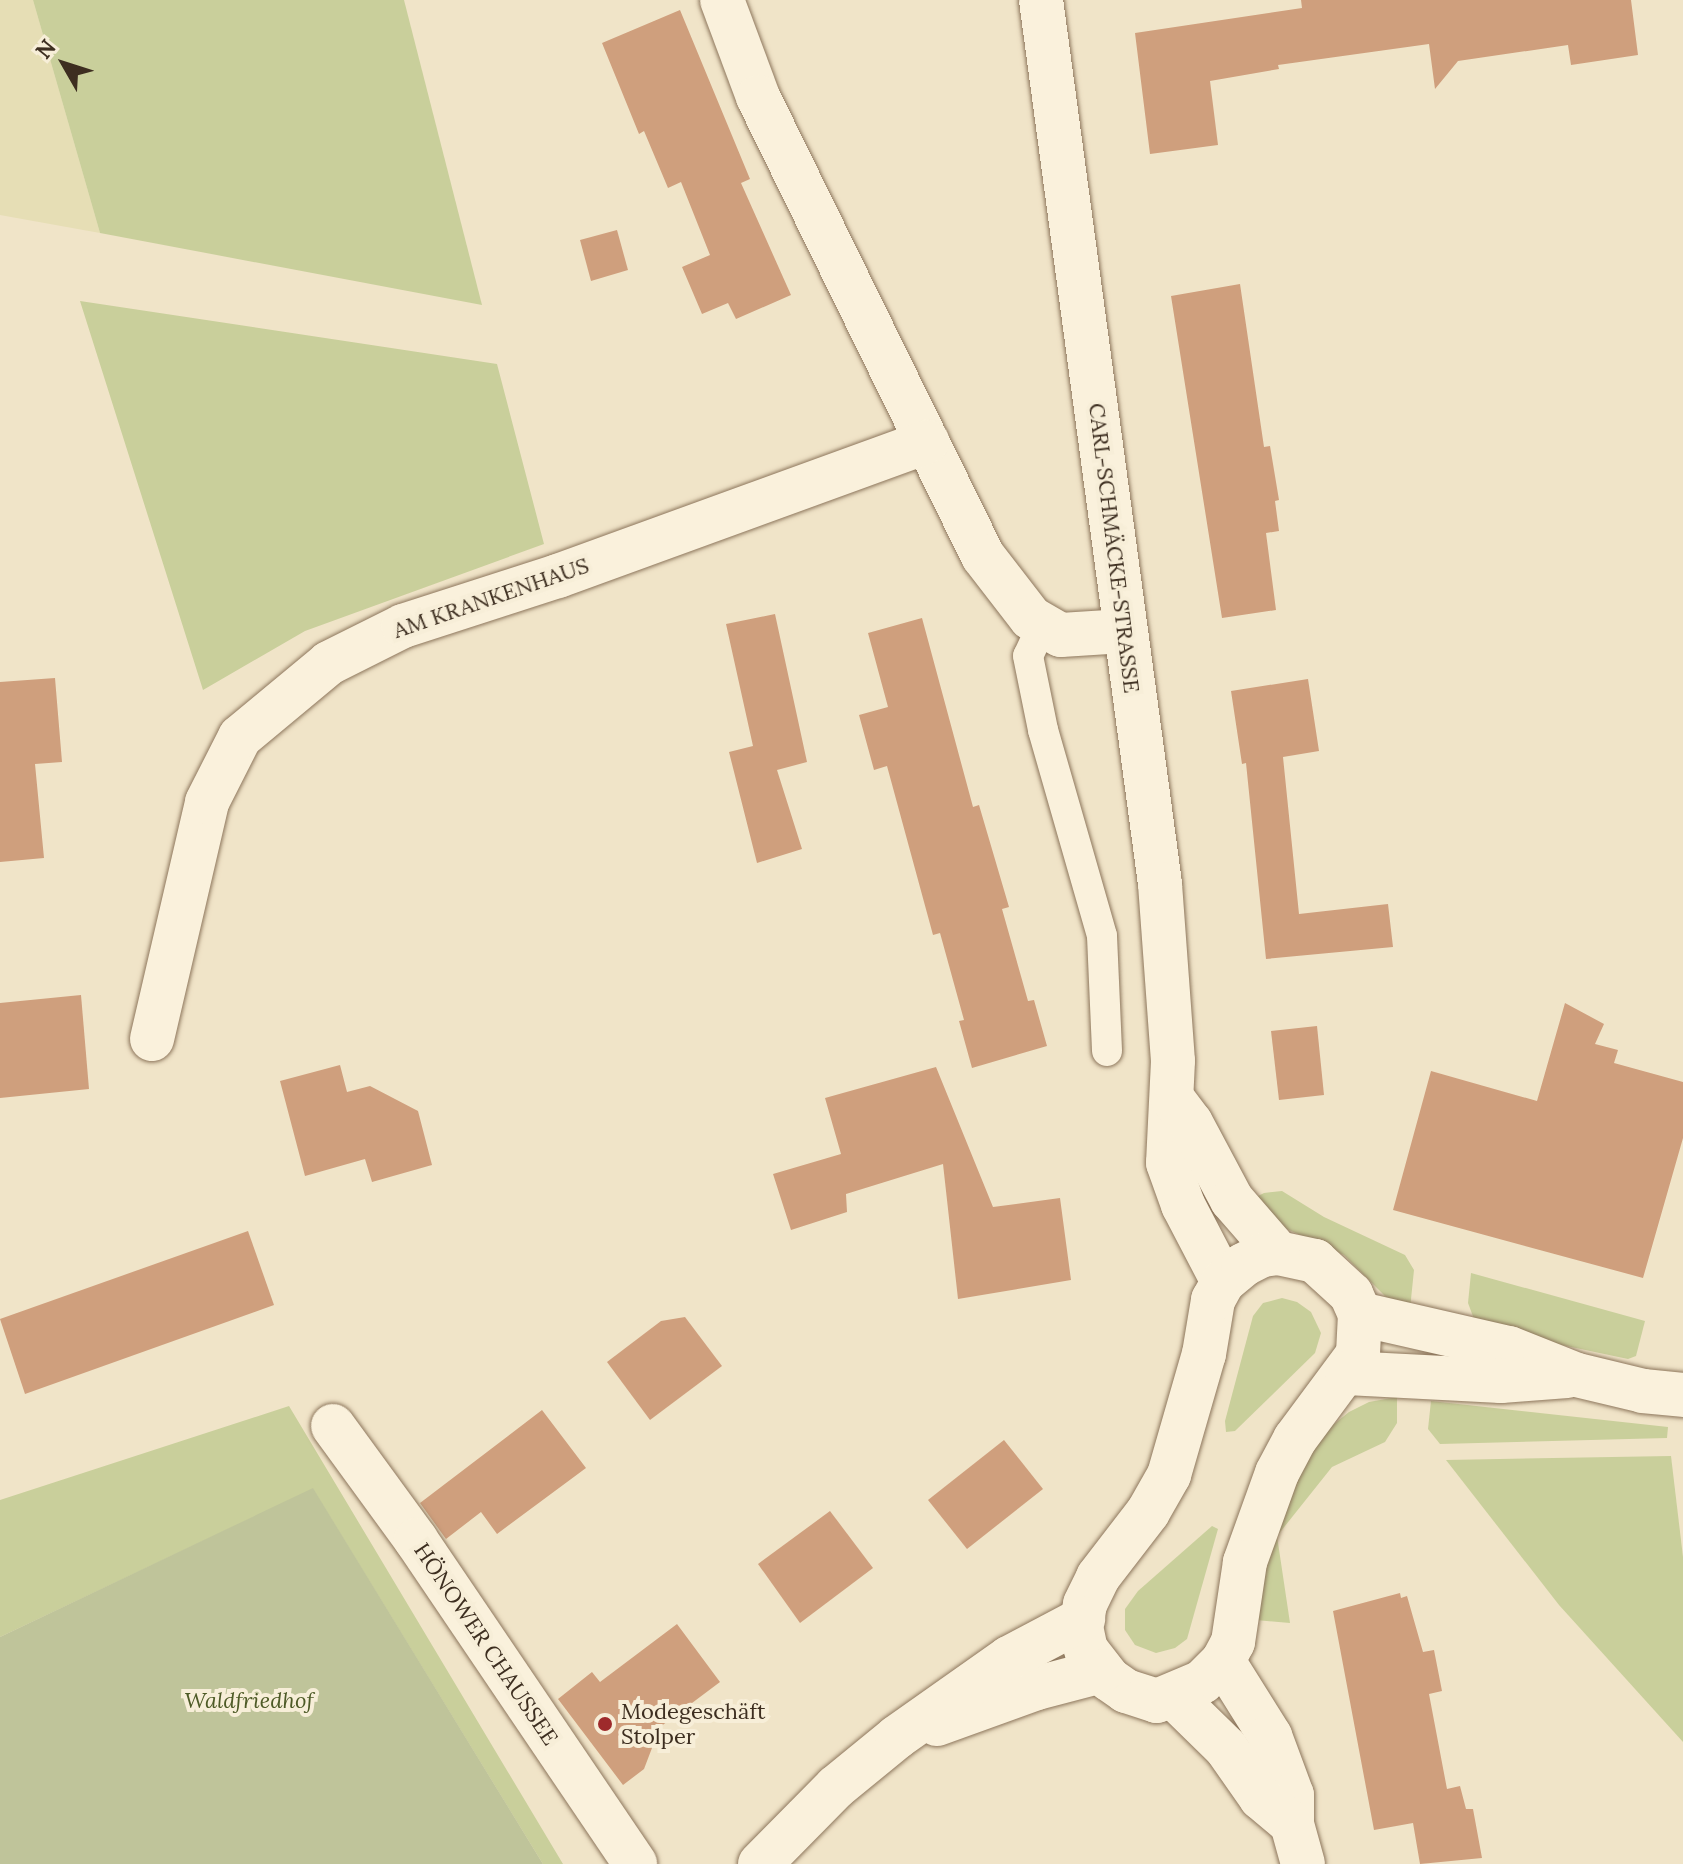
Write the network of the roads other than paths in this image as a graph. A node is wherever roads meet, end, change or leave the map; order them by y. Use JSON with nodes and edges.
{"nodes":[{"id":1,"x":722,"y":0,"type":"edge"},
{"id":2,"x":1041,"y":0,"type":"edge"},
{"id":3,"x":927,"y":442,"type":"junction"},
{"id":4,"x":1043,"y":624,"type":"junction"},
{"id":5,"x":1124,"y":631,"type":"junction"},
{"id":6,"x":152,"y":1039,"type":"dead end"},
{"id":7,"x":1107,"y":1051,"type":"dead end"},
{"id":8,"x":1172,"y":1098,"type":"junction"},
{"id":9,"x":1278,"y":1253,"type":"junction"},
{"id":10,"x":1223,"y":1282,"type":"junction"},
{"id":11,"x":1360,"y":1314,"type":"junction"},
{"id":12,"x":1347,"y":1373,"type":"junction"},
{"id":13,"x":1577,"y":1375,"type":"junction"},
{"id":14,"x":1683,"y":1395,"type":"edge"},
{"id":15,"x":333,"y":1426,"type":"dead end"},
{"id":16,"x":1083,"y":1619,"type":"junction"},
{"id":17,"x":1223,"y":1661,"type":"junction"},
{"id":18,"x":1102,"y":1671,"type":"junction"},
{"id":19,"x":1174,"y":1697,"type":"junction"},
{"id":20,"x":897,"y":1737,"type":"junction"},
{"id":21,"x":1298,"y":1844,"type":"edge"},
{"id":22,"x":635,"y":1864,"type":"edge"},
{"id":23,"x":760,"y":1864,"type":"edge"}],
"edges":[{"from":1,"to":3,"type":"street"},
{"from":2,"to":5,"type":"street","name":"CARL-SCHMÄCKE-STRASSE"},
{"from":3,"to":4,"type":"street"},
{"from":3,"to":6,"type":"street","name":"AM KRANKENHAUS"},
{"from":4,"to":5,"type":"street"},
{"from":4,"to":7,"type":"lane"},
{"from":5,"to":8,"type":"street","name":"CARL-SCHMÄCKE-STRASSE"},
{"from":8,"to":9,"type":"street"},
{"from":8,"to":10,"type":"street","name":"CARL-SCHMÄCKE-STRASSE"},
{"from":9,"to":10,"type":"street"},
{"from":9,"to":11,"type":"street"},
{"from":10,"to":16,"type":"street"},
{"from":11,"to":12,"type":"street"},
{"from":11,"to":13,"type":"street"},
{"from":12,"to":13,"type":"street"},
{"from":12,"to":17,"type":"street"},
{"from":13,"to":14,"type":"street"},
{"from":15,"to":22,"type":"street","name":"HÖNOWER CHAUSSEE"},
{"from":16,"to":18,"type":"street"},
{"from":16,"to":20,"type":"street"},
{"from":17,"to":19,"type":"street"},
{"from":17,"to":21,"type":"street"},
{"from":18,"to":19,"type":"street"},
{"from":18,"to":20,"type":"street"},
{"from":19,"to":21,"type":"street"},
{"from":20,"to":23,"type":"street"}]}
